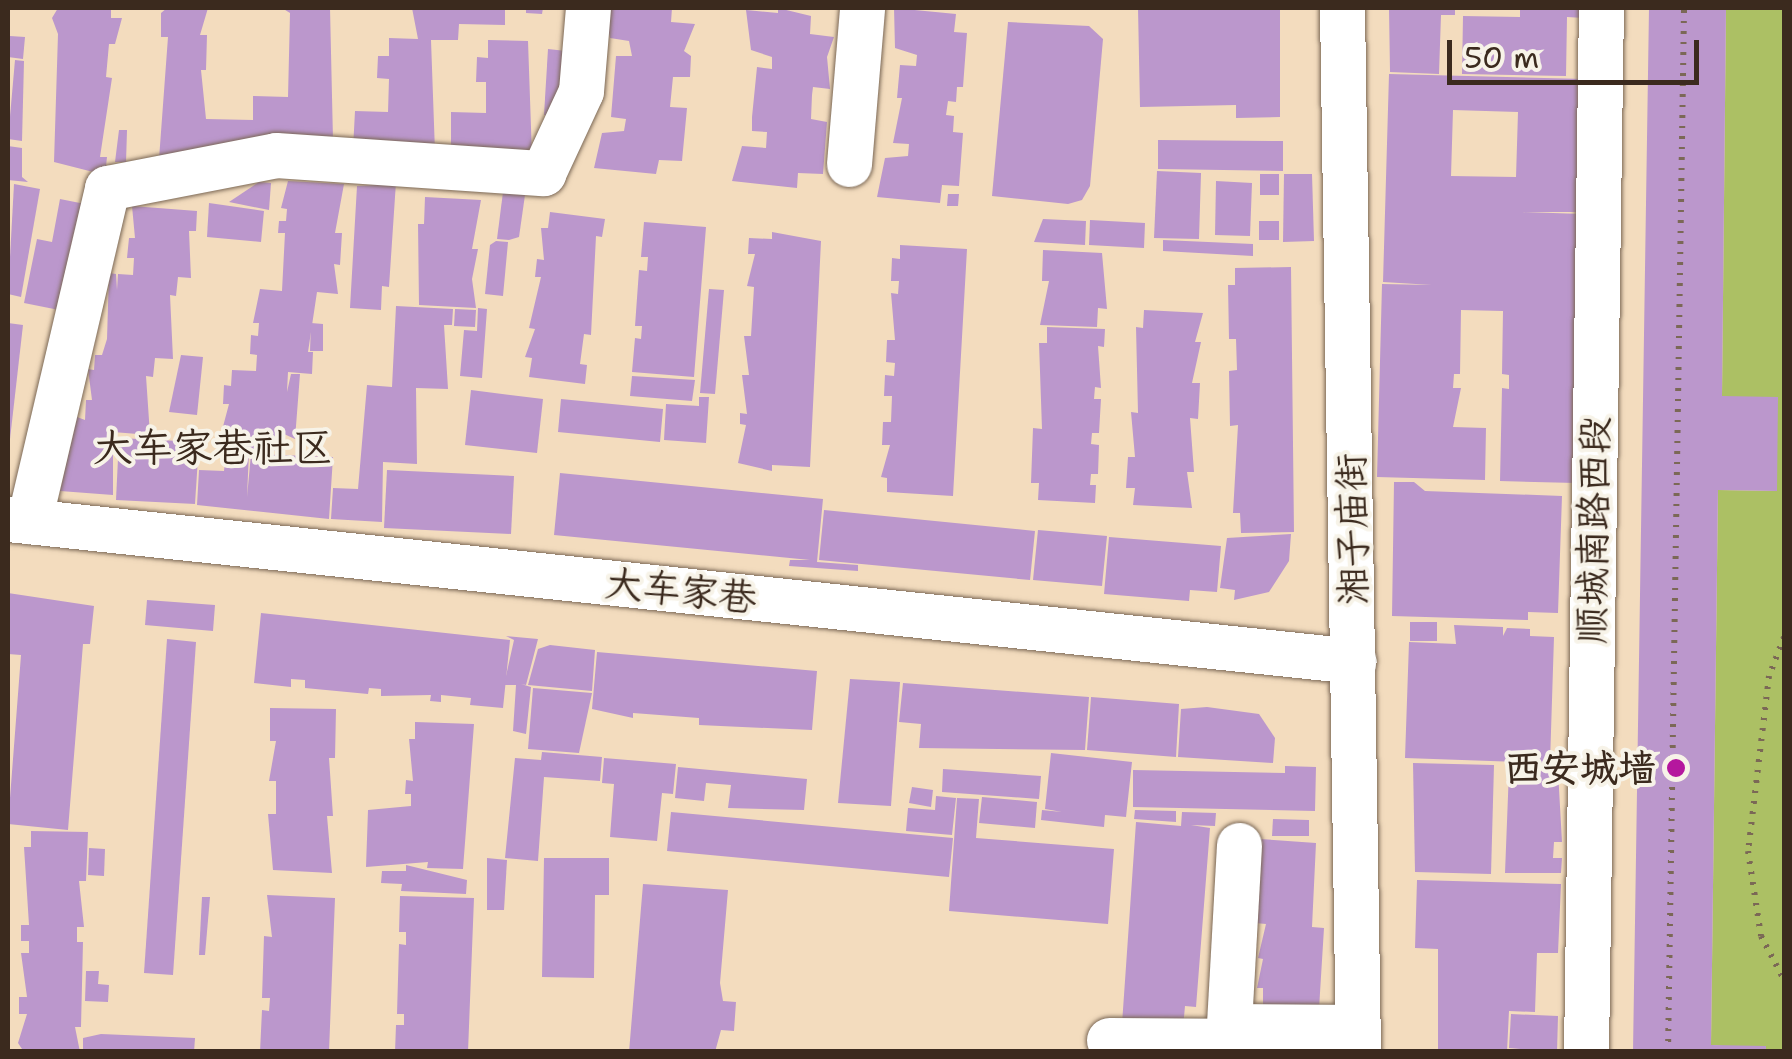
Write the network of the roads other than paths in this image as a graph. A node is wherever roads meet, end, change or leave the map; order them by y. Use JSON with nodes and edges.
{"nodes":[{"id":1,"x":588,"y":8,"type":"edge"},
{"id":2,"x":862,"y":8,"type":"edge"},
{"id":3,"x":1342,"y":8,"type":"edge"},
{"id":4,"x":1601,"y":8,"type":"edge"},
{"id":5,"x":849,"y":164,"type":"dead end"},
{"id":6,"x":18,"y":520,"type":"edge"},
{"id":7,"x":1354,"y":661,"type":"junction"},
{"id":8,"x":1239,"y":845,"type":"dead end"},
{"id":9,"x":1109,"y":1040,"type":"dead end"},
{"id":10,"x":1358,"y":1040,"type":"edge"},
{"id":11,"x":1586,"y":1052,"type":"edge"}],
"edges":[{"from":1,"to":6,"type":"street"},
{"from":2,"to":5,"type":"street"},
{"from":3,"to":7,"type":"street","name":"湘子庙街"},
{"from":4,"to":11,"type":"street","name":"顺城南路西段"},
{"from":6,"to":7,"type":"street","name":"大车家巷"},
{"from":7,"to":10,"type":"street","name":"湘子庙街"},
{"from":8,"to":10,"type":"street"},
{"from":9,"to":10,"type":"street"}]}
